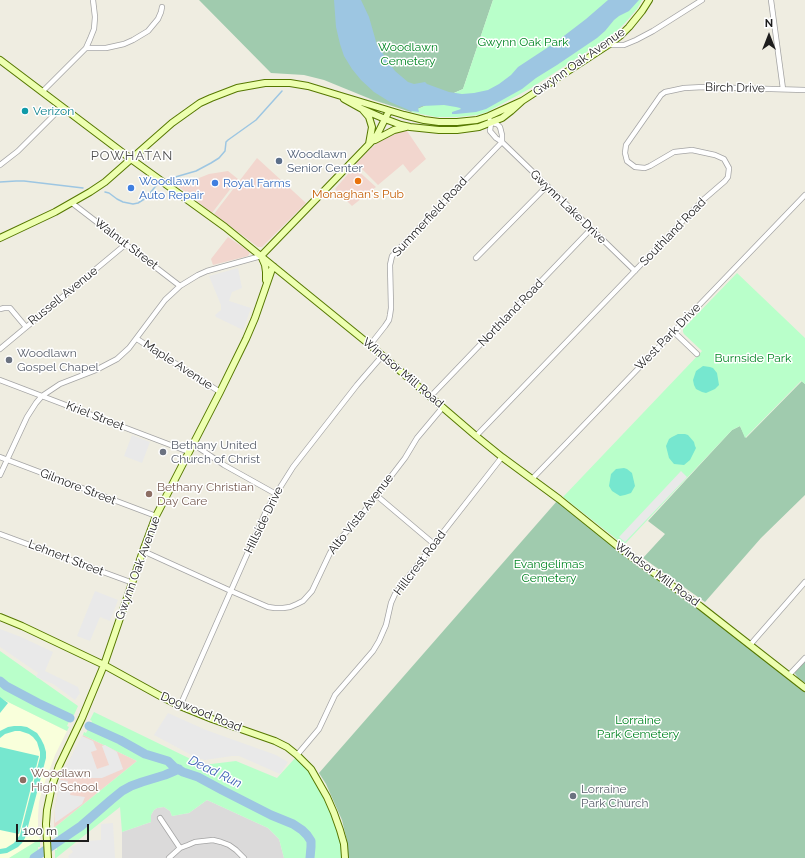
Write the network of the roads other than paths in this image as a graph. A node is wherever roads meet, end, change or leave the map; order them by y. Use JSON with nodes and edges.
{"nodes":[{"id":1,"x":93,"y":0,"type":"edge"},
{"id":2,"x":649,"y":0,"type":"edge"},
{"id":3,"x":702,"y":0,"type":"edge"},
{"id":4,"x":771,"y":0,"type":"edge"},
{"id":5,"x":162,"y":7,"type":"dead end"},
{"id":6,"x":608,"y":45,"type":"junction"},
{"id":7,"x":86,"y":48,"type":"junction"},
{"id":8,"x":0,"y":60,"type":"edge"},
{"id":9,"x":783,"y":89,"type":"junction"},
{"id":10,"x":805,"y":90,"type":"edge"},
{"id":11,"x":42,"y":92,"type":"junction"},
{"id":12,"x":665,"y":92,"type":"joint"},
{"id":13,"x":340,"y":96,"type":"junction"},
{"id":14,"x":62,"y":107,"type":"junction"},
{"id":15,"x":362,"y":109,"type":"junction"},
{"id":16,"x":386,"y":110,"type":"junction"},
{"id":17,"x":382,"y":118,"type":"junction"},
{"id":18,"x":490,"y":119,"type":"junction"},
{"id":19,"x":410,"y":126,"type":"junction"},
{"id":20,"x":502,"y":142,"type":"junction"},
{"id":21,"x":368,"y":144,"type":"junction"},
{"id":22,"x":131,"y":159,"type":"junction"},
{"id":23,"x":0,"y":165,"type":"edge"},
{"id":24,"x":547,"y":186,"type":"junction"},
{"id":25,"x":805,"y":195,"type":"edge"},
{"id":26,"x":72,"y":203,"type":"junction"},
{"id":27,"x":591,"y":229,"type":"junction"},
{"id":28,"x":0,"y":238,"type":"edge"},
{"id":29,"x":126,"y":244,"type":"junction"},
{"id":30,"x":261,"y":256,"type":"junction"},
{"id":31,"x":476,"y":258,"type":"dead end"},
{"id":32,"x":273,"y":266,"type":"junction"},
{"id":33,"x":635,"y":271,"type":"junction"},
{"id":34,"x":180,"y":286,"type":"junction"},
{"id":35,"x":265,"y":287,"type":"junction"},
{"id":36,"x":0,"y":308,"type":"edge"},
{"id":37,"x":26,"y":327,"type":"junction"},
{"id":38,"x":674,"y":332,"type":"junction"},
{"id":39,"x":137,"y":339,"type":"junction"},
{"id":40,"x":0,"y":340,"type":"edge"},
{"id":41,"x":6,"y":343,"type":"junction"},
{"id":42,"x":370,"y":345,"type":"junction"},
{"id":43,"x":0,"y":349,"type":"edge"},
{"id":44,"x":697,"y":354,"type":"dead end"},
{"id":45,"x":382,"y":355,"type":"junction"},
{"id":46,"x":0,"y":380,"type":"edge"},
{"id":47,"x":220,"y":392,"type":"junction"},
{"id":48,"x":42,"y":396,"type":"junction"},
{"id":49,"x":430,"y":396,"type":"junction"},
{"id":50,"x":443,"y":407,"type":"junction"},
{"id":51,"x":476,"y":436,"type":"junction"},
{"id":52,"x":193,"y":444,"type":"junction"},
{"id":53,"x":189,"y":452,"type":"junction"},
{"id":54,"x":0,"y":457,"type":"edge"},
{"id":55,"x":502,"y":458,"type":"junction"},
{"id":56,"x":7,"y":460,"type":"junction"},
{"id":57,"x":0,"y":476,"type":"edge"},
{"id":58,"x":532,"y":479,"type":"junction"},
{"id":59,"x":276,"y":494,"type":"junction"},
{"id":60,"x":376,"y":495,"type":"junction"},
{"id":61,"x":156,"y":516,"type":"junction"},
{"id":62,"x":0,"y":534,"type":"edge"},
{"id":63,"x":434,"y":544,"type":"junction"},
{"id":64,"x":143,"y":551,"type":"junction"},
{"id":65,"x":805,"y":582,"type":"edge"},
{"id":66,"x":133,"y":583,"type":"junction"},
{"id":67,"x":231,"y":591,"type":"junction"},
{"id":68,"x":0,"y":617,"type":"edge"},
{"id":69,"x":750,"y":645,"type":"junction"},
{"id":70,"x":805,"y":658,"type":"edge"},
{"id":71,"x":104,"y":666,"type":"junction"},
{"id":72,"x":789,"y":675,"type":"junction"},
{"id":73,"x":805,"y":688,"type":"edge"},
{"id":74,"x":180,"y":706,"type":"junction"},
{"id":75,"x":297,"y":755,"type":"junction"},
{"id":76,"x":160,"y":818,"type":"dead end"},
{"id":77,"x":180,"y":848,"type":"junction"},
{"id":78,"x":48,"y":858,"type":"edge"},
{"id":79,"x":169,"y":858,"type":"edge"},
{"id":80,"x":244,"y":858,"type":"edge"},
{"id":81,"x":345,"y":858,"type":"edge"}],
"edges":[{"from":1,"to":7,"type":"street"},
{"from":2,"to":6,"type":"main road","name":"Gwynn Oak Avenue"},
{"from":3,"to":6,"type":"street"},
{"from":4,"to":9,"type":"street"},
{"from":5,"to":7,"type":"street"},
{"from":6,"to":18,"type":"main road","name":"Gwynn Oak Avenue"},
{"from":7,"to":11,"type":"street"},
{"from":8,"to":11,"type":"main road","name":"Windsor Mill Road"},
{"from":9,"to":10,"type":"street","name":"Birch Drive"},
{"from":9,"to":12,"type":"street","name":"Birch Drive"},
{"from":11,"to":14,"type":"main road","name":"Windsor Mill Road"},
{"from":12,"to":33,"type":"street","name":"Southland Road"},
{"from":13,"to":15,"type":"main road","name":"Gwynn Oak Avenue"},
{"from":13,"to":16,"type":"main road","name":"Gwynn Oak Avenue"},
{"from":13,"to":22,"type":"main road"},
{"from":14,"to":22,"type":"main road","name":"Windsor Mill Road"},
{"from":14,"to":23,"type":"street"},
{"from":15,"to":17,"type":"main road","name":"Gwynn Oak Avenue"},
{"from":15,"to":21,"type":"main road"},
{"from":16,"to":17,"type":"main road"},
{"from":16,"to":18,"type":"main road","name":"Gwynn Oak Avenue"},
{"from":17,"to":19,"type":"main road","name":"Gwynn Oak Avenue"},
{"from":17,"to":21,"type":"main road"},
{"from":18,"to":19,"type":"main road","name":"Gwynn Oak Avenue"},
{"from":18,"to":20,"type":"street","name":"Gwynn Lake Drive"},
{"from":18,"to":20,"type":"street","name":"Gwynn Lake Drive"},
{"from":19,"to":21,"type":"main road"},
{"from":20,"to":24,"type":"street","name":"Gwynn Lake Drive"},
{"from":20,"to":42,"type":"street","name":"Summerfield Road"},
{"from":21,"to":30,"type":"main road"},
{"from":22,"to":26,"type":"main road"},
{"from":22,"to":30,"type":"main road","name":"Windsor Mill Road"},
{"from":24,"to":27,"type":"street","name":"Gwynn Lake Drive"},
{"from":24,"to":31,"type":"street"},
{"from":25,"to":38,"type":"street","name":"West Park Drive"},
{"from":26,"to":28,"type":"main road"},
{"from":26,"to":29,"type":"street","name":"Walnut Street"},
{"from":27,"to":33,"type":"street","name":"Gwynn Lake Drive"},
{"from":27,"to":49,"type":"street","name":"Northland Road"},
{"from":29,"to":34,"type":"street","name":"Walnut Street"},
{"from":29,"to":37,"type":"street","name":"Russell Avenue"},
{"from":30,"to":32,"type":"main road","name":"Windsor Mill Road"},
{"from":30,"to":34,"type":"street"},
{"from":30,"to":35,"type":"main road"},
{"from":32,"to":35,"type":"main road","name":"Gwynn Oak Avenue"},
{"from":32,"to":42,"type":"main road","name":"Windsor Mill Road"},
{"from":33,"to":51,"type":"street","name":"Southland Road"},
{"from":34,"to":39,"type":"street"},
{"from":35,"to":47,"type":"main road","name":"Gwynn Oak Avenue"},
{"from":36,"to":37,"type":"street"},
{"from":37,"to":41,"type":"street","name":"Russell Avenue"},
{"from":38,"to":44,"type":"street"},
{"from":38,"to":58,"type":"street","name":"West Park Drive"},
{"from":39,"to":47,"type":"street","name":"Maple Avenue"},
{"from":39,"to":48,"type":"street"},
{"from":40,"to":41,"type":"street"},
{"from":41,"to":43,"type":"street","name":"Russell Avenue"},
{"from":42,"to":45,"type":"main road","name":"Windsor Mill Road"},
{"from":45,"to":49,"type":"main road","name":"Windsor Mill Road"},
{"from":45,"to":59,"type":"street","name":"Hillside Drive"},
{"from":46,"to":48,"type":"street","name":"Kriel Street"},
{"from":47,"to":52,"type":"main road","name":"Gwynn Oak Avenue"},
{"from":48,"to":53,"type":"street","name":"Kriel Street"},
{"from":48,"to":56,"type":"street"},
{"from":49,"to":50,"type":"main road","name":"Windsor Mill Road"},
{"from":50,"to":51,"type":"main road","name":"Windsor Mill Road"},
{"from":50,"to":60,"type":"street","name":"Alto Vista Avenue"},
{"from":51,"to":55,"type":"main road","name":"Windsor Mill Road"},
{"from":52,"to":53,"type":"main road","name":"Gwynn Oak Avenue"},
{"from":52,"to":59,"type":"street"},
{"from":53,"to":61,"type":"main road","name":"Gwynn Oak Avenue"},
{"from":54,"to":56,"type":"street","name":"Gilmore Street"},
{"from":55,"to":58,"type":"main road","name":"Windsor Mill Road"},
{"from":55,"to":63,"type":"street","name":"Hillcrest Road"},
{"from":56,"to":57,"type":"street"},
{"from":56,"to":61,"type":"street","name":"Gilmore Street"},
{"from":58,"to":69,"type":"main road","name":"Windsor Mill Road"},
{"from":59,"to":67,"type":"street","name":"Hillside Drive"},
{"from":60,"to":63,"type":"street"},
{"from":60,"to":67,"type":"street","name":"Alto Vista Avenue"},
{"from":61,"to":64,"type":"main road","name":"Gwynn Oak Avenue"},
{"from":62,"to":66,"type":"street","name":"Lehnert Street"},
{"from":63,"to":75,"type":"street","name":"Hillcrest Road"},
{"from":64,"to":66,"type":"main road","name":"Gwynn Oak Avenue"},
{"from":64,"to":67,"type":"street","name":"Alto Vista Avenue"},
{"from":65,"to":69,"type":"street"},
{"from":66,"to":71,"type":"main road","name":"Gwynn Oak Avenue"},
{"from":67,"to":74,"type":"street","name":"Hillside Drive"},
{"from":68,"to":71,"type":"main road","name":"Dogwood Road"},
{"from":69,"to":72,"type":"main road","name":"Windsor Mill Road"},
{"from":70,"to":72,"type":"street"},
{"from":71,"to":74,"type":"main road","name":"Dogwood Road"},
{"from":71,"to":78,"type":"main road","name":"Gwynn Oak Avenue"},
{"from":72,"to":73,"type":"main road","name":"Windsor Mill Road"},
{"from":74,"to":75,"type":"main road","name":"Dogwood Road"},
{"from":75,"to":81,"type":"main road","name":"Dogwood Road"},
{"from":76,"to":77,"type":"street"},
{"from":77,"to":79,"type":"street"},
{"from":77,"to":80,"type":"street"}]}
